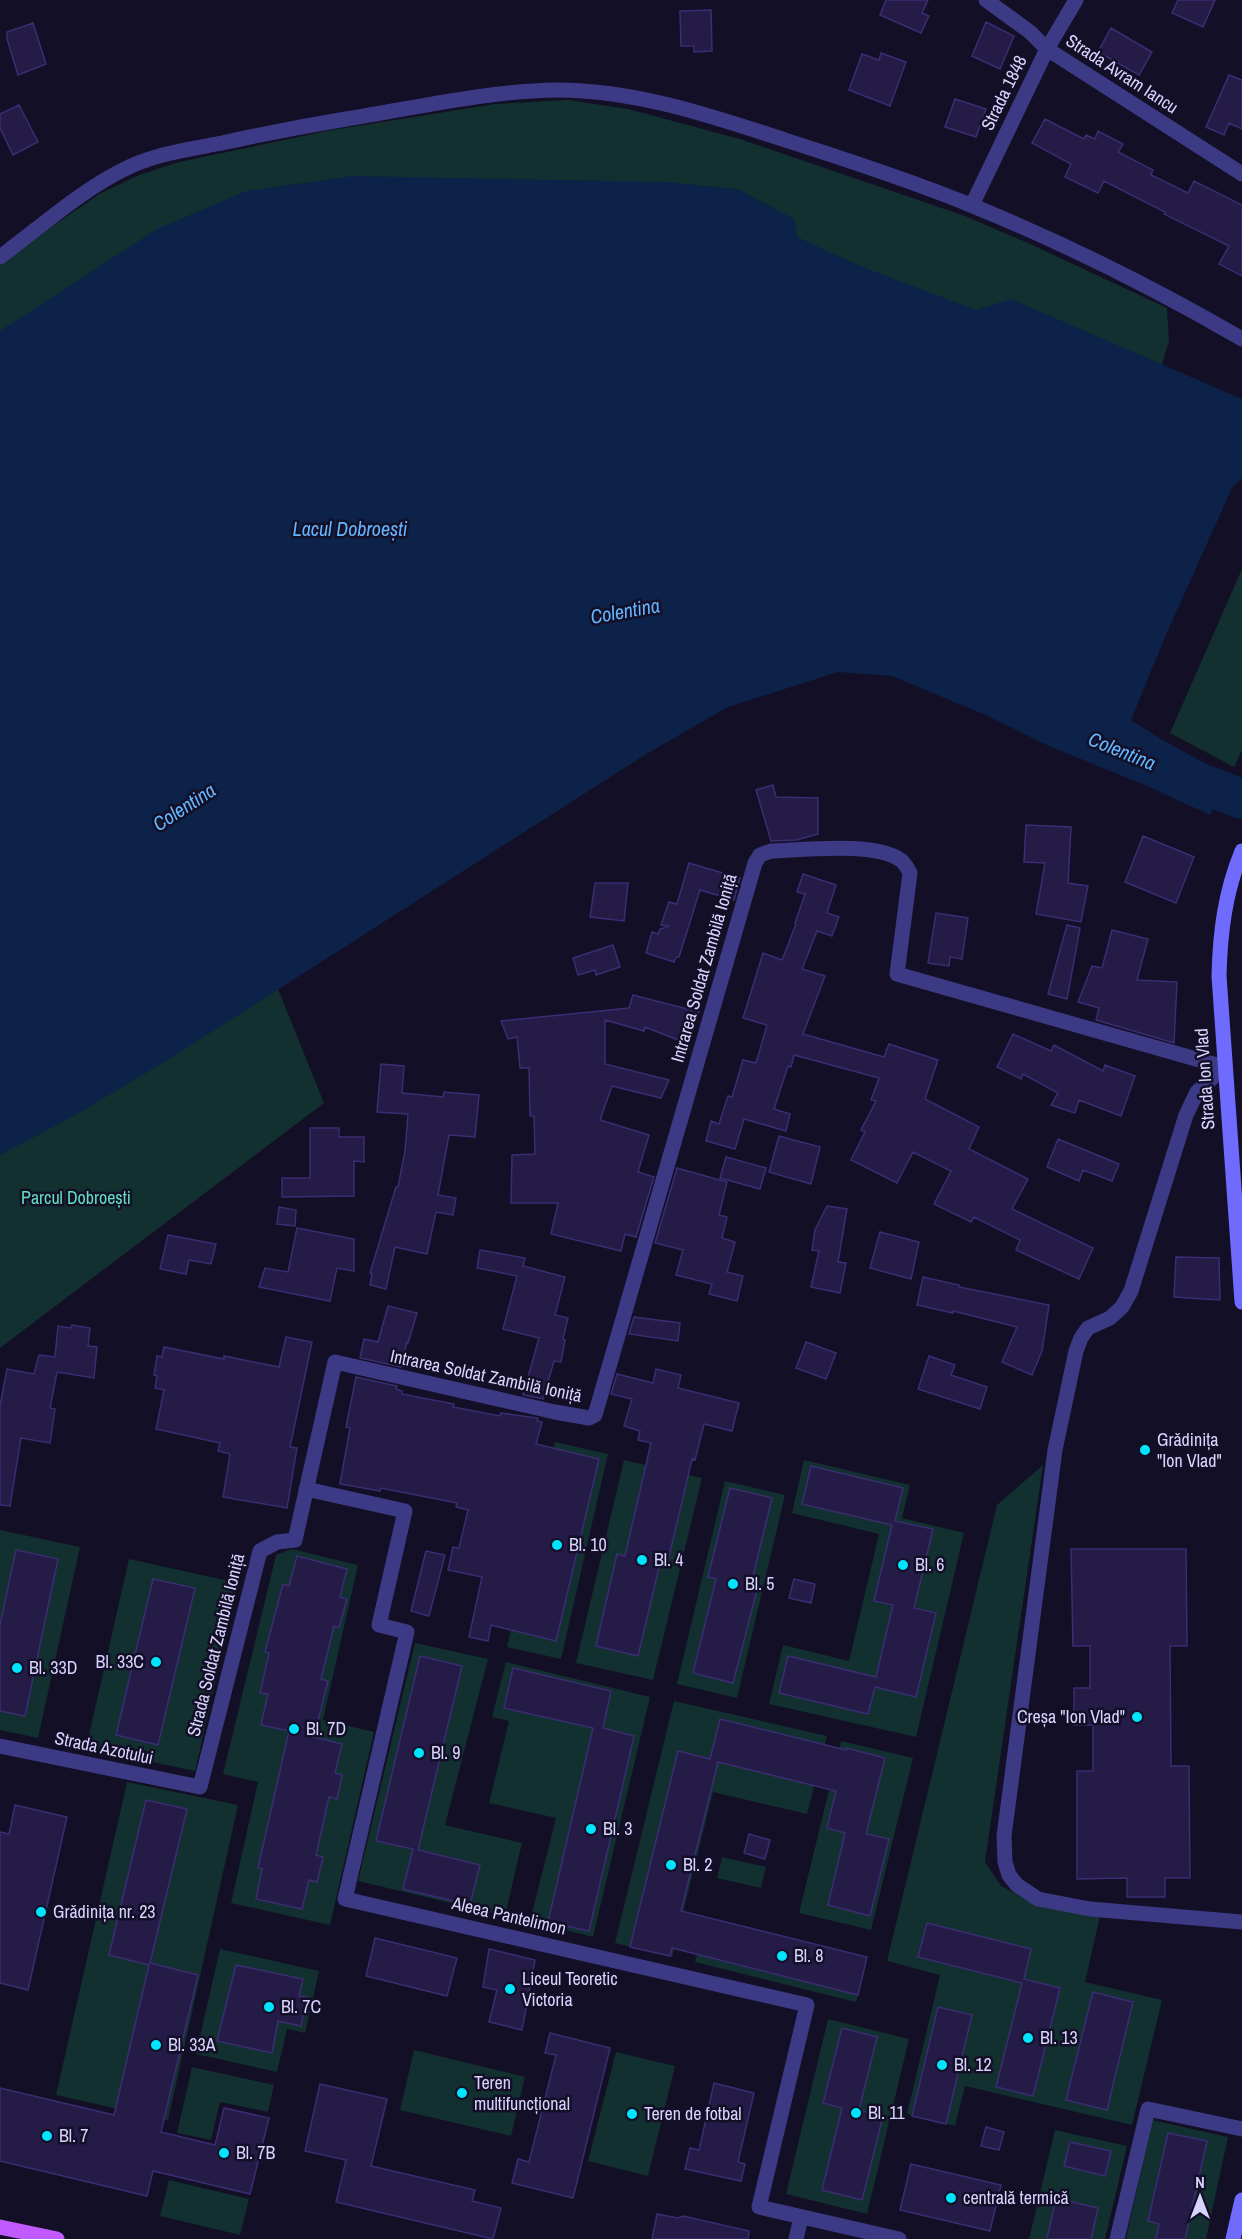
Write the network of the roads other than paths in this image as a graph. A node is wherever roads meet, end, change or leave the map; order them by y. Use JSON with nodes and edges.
{"nodes":[{"id":1,"x":986,"y":0,"type":"edge"},
{"id":2,"x":1077,"y":0,"type":"edge"},
{"id":3,"x":1047,"y":49,"type":"junction"},
{"id":4,"x":1242,"y":174,"type":"edge"},
{"id":5,"x":972,"y":205,"type":"junction"},
{"id":6,"x":0,"y":257,"type":"edge"},
{"id":7,"x":1242,"y":339,"type":"edge"},
{"id":8,"x":1241,"y":853,"type":"edge"},
{"id":9,"x":1224,"y":1067,"type":"junction"},
{"id":10,"x":1242,"y":1302,"type":"edge"},
{"id":11,"x":335,"y":1362,"type":"joint"},
{"id":12,"x":306,"y":1489,"type":"junction"},
{"id":13,"x":0,"y":1746,"type":"edge"},
{"id":14,"x":200,"y":1787,"type":"joint"},
{"id":15,"x":1242,"y":1923,"type":"edge"},
{"id":16,"x":1242,"y":2129,"type":"edge"},
{"id":17,"x":1242,"y":2200,"type":"edge"},
{"id":18,"x":801,"y":2217,"type":"junction"},
{"id":19,"x":0,"y":2227,"type":"edge"},
{"id":20,"x":57,"y":2239,"type":"edge"},
{"id":21,"x":796,"y":2239,"type":"edge"},
{"id":22,"x":899,"y":2239,"type":"edge"},
{"id":23,"x":1117,"y":2239,"type":"edge"},
{"id":24,"x":1233,"y":2239,"type":"edge"}],
"edges":[{"from":1,"to":3,"type":"street","name":"Strada Avram Iancu"},
{"from":2,"to":3,"type":"street","name":"Strada 1848"},
{"from":3,"to":4,"type":"street","name":"Strada Avram Iancu"},
{"from":3,"to":5,"type":"street","name":"Strada 1848"},
{"from":5,"to":6,"type":"street"},
{"from":5,"to":7,"type":"street"},
{"from":8,"to":9,"type":"street","name":"Strada Ion Vlad"},
{"from":9,"to":10,"type":"street","name":"Strada Ion Vlad"},
{"from":9,"to":11,"type":"street","name":"Intrarea Soldat Zambilă Ioniță"},
{"from":9,"to":15,"type":"street"},
{"from":11,"to":12,"type":"street","name":"Strada Soldat Zambilă Ioniță"},
{"from":12,"to":14,"type":"street","name":"Strada Soldat Zambilă Ioniță"},
{"from":12,"to":18,"type":"street","name":"Aleea Pantelimon"},
{"from":13,"to":14,"type":"street","name":"Strada Azotului"},
{"from":16,"to":23,"type":"street"},
{"from":17,"to":24,"type":"street"},
{"from":18,"to":21,"type":"street"},
{"from":18,"to":22,"type":"street"},
{"from":19,"to":20,"type":"main road"}]}
